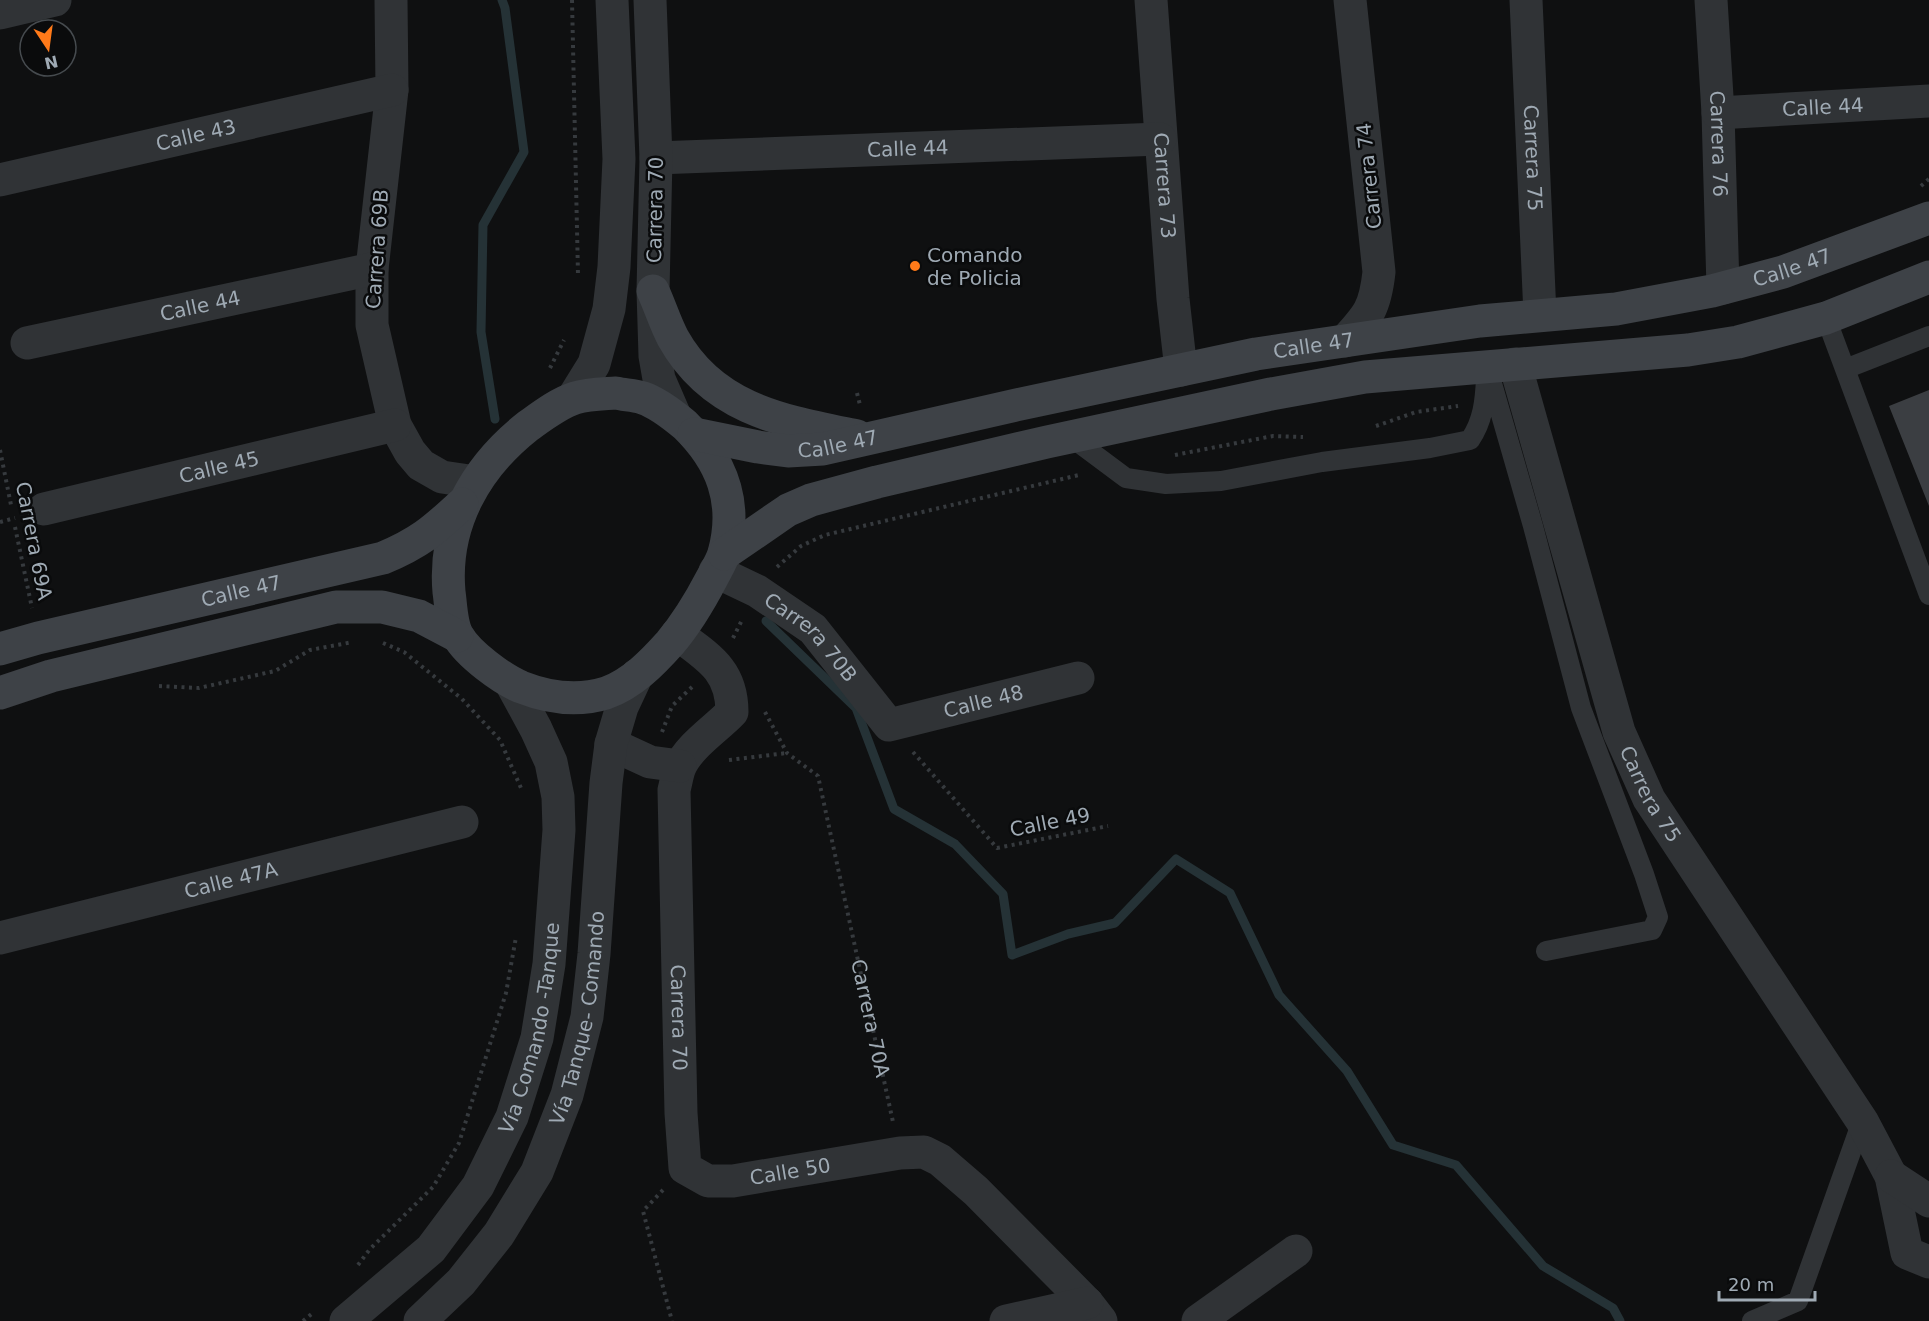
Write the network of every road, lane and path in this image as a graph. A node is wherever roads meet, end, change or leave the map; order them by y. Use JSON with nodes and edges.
{"nodes":[{"id":1,"x":55,"y":0,"type":"edge"},
{"id":2,"x":391,"y":0,"type":"edge"},
{"id":3,"x":572,"y":0,"type":"edge"},
{"id":4,"x":612,"y":0,"type":"edge"},
{"id":5,"x":650,"y":0,"type":"edge"},
{"id":6,"x":1151,"y":0,"type":"edge"},
{"id":7,"x":1350,"y":0,"type":"edge"},
{"id":8,"x":1526,"y":0,"type":"edge"},
{"id":9,"x":1711,"y":0,"type":"edge"},
{"id":10,"x":0,"y":13,"type":"edge"},
{"id":11,"x":392,"y":90,"type":"junction"},
{"id":12,"x":1929,"y":101,"type":"edge"},
{"id":13,"x":1718,"y":113,"type":"junction"},
{"id":14,"x":1160,"y":139,"type":"junction"},
{"id":15,"x":656,"y":158,"type":"junction"},
{"id":16,"x":0,"y":180,"type":"edge"},
{"id":17,"x":1929,"y":218,"type":"edge"},
{"id":18,"x":372,"y":269,"type":"junction"},
{"id":19,"x":1929,"y":277,"type":"edge"},
{"id":20,"x":577,"y":284,"type":"dead end"},
{"id":21,"x":1723,"y":288,"type":"junction"},
{"id":22,"x":653,"y":291,"type":"junction"},
{"id":23,"x":1540,"y":315,"type":"junction"},
{"id":24,"x":1826,"y":318,"type":"junction"},
{"id":25,"x":567,"y":333,"type":"dead end"},
{"id":26,"x":1929,"y":336,"type":"edge"},
{"id":27,"x":1345,"y":341,"type":"junction"},
{"id":28,"x":27,"y":343,"type":"dead end"},
{"id":29,"x":1501,"y":365,"type":"junction"},
{"id":30,"x":1845,"y":369,"type":"junction"},
{"id":31,"x":1181,"y":370,"type":"junction"},
{"id":32,"x":546,"y":376,"type":"dead end"},
{"id":33,"x":573,"y":398,"type":"junction"},
{"id":34,"x":1485,"y":402,"type":"junction"},
{"id":35,"x":395,"y":425,"type":"junction"},
{"id":36,"x":684,"y":425,"type":"junction"},
{"id":37,"x":1371,"y":427,"type":"dead end"},
{"id":38,"x":1071,"y":437,"type":"junction"},
{"id":39,"x":867,"y":438,"type":"junction"},
{"id":40,"x":1313,"y":438,"type":"dead end"},
{"id":41,"x":0,"y":450,"type":"edge"},
{"id":42,"x":1169,"y":456,"type":"dead end"},
{"id":43,"x":1112,"y":468,"type":"junction"},
{"id":44,"x":471,"y":491,"type":"junction"},
{"id":45,"x":11,"y":507,"type":"dead end"},
{"id":46,"x":44,"y":509,"type":"dead end"},
{"id":47,"x":13,"y":518,"type":"dead end"},
{"id":48,"x":720,"y":563,"type":"junction"},
{"id":49,"x":757,"y":591,"type":"junction"},
{"id":50,"x":1929,"y":595,"type":"edge"},
{"id":51,"x":677,"y":634,"type":"junction"},
{"id":52,"x":457,"y":636,"type":"junction"},
{"id":53,"x":38,"y":638,"type":"junction"},
{"id":54,"x":373,"y":639,"type":"dead end"},
{"id":55,"x":363,"y":640,"type":"dead end"},
{"id":56,"x":343,"y":643,"type":"dead end"},
{"id":57,"x":0,"y":649,"type":"edge"},
{"id":58,"x":716,"y":663,"type":"junction"},
{"id":59,"x":637,"y":675,"type":"junction"},
{"id":60,"x":1078,"y":678,"type":"dead end"},
{"id":61,"x":511,"y":682,"type":"junction"},
{"id":62,"x":0,"y":693,"type":"edge"},
{"id":63,"x":761,"y":704,"type":"dead end"},
{"id":64,"x":889,"y":725,"type":"junction"},
{"id":65,"x":611,"y":744,"type":"junction"},
{"id":66,"x":787,"y":753,"type":"junction"},
{"id":67,"x":665,"y":764,"type":"junction"},
{"id":68,"x":524,"y":794,"type":"dead end"},
{"id":69,"x":462,"y":822,"type":"dead end"},
{"id":70,"x":1108,"y":826,"type":"dead end"},
{"id":71,"x":516,"y":936,"type":"dead end"},
{"id":72,"x":0,"y":938,"type":"edge"},
{"id":73,"x":1546,"y":951,"type":"dead end"},
{"id":74,"x":1862,"y":1121,"type":"junction"},
{"id":75,"x":900,"y":1153,"type":"junction"},
{"id":76,"x":685,"y":1168,"type":"junction"},
{"id":77,"x":1891,"y":1176,"type":"junction"},
{"id":78,"x":1929,"y":1201,"type":"edge"},
{"id":79,"x":1296,"y":1251,"type":"dead end"},
{"id":80,"x":1929,"y":1262,"type":"edge"},
{"id":81,"x":351,"y":1274,"type":"dead end"},
{"id":82,"x":1094,"y":1312,"type":"edge"},
{"id":83,"x":334,"y":1313,"type":"edge"},
{"id":84,"x":303,"y":1321,"type":"edge"},
{"id":85,"x":420,"y":1321,"type":"edge"},
{"id":86,"x":672,"y":1321,"type":"edge"},
{"id":87,"x":1006,"y":1321,"type":"edge"},
{"id":88,"x":1198,"y":1321,"type":"edge"},
{"id":89,"x":1752,"y":1321,"type":"edge"}],
"edges":[{"from":1,"to":10,"type":"street"},
{"from":2,"to":11,"type":"street","name":"Carrera 69B"},
{"from":3,"to":20,"type":"path"},
{"from":4,"to":33,"type":"street","name":"Carrera 70"},
{"from":5,"to":15,"type":"street","name":"Carrera 70"},
{"from":6,"to":14,"type":"street","name":"Carrera 73"},
{"from":7,"to":27,"type":"street","name":"Carrera 74"},
{"from":8,"to":23,"type":"street","name":"Carrera 75"},
{"from":9,"to":13,"type":"street","name":"Carrera 76"},
{"from":11,"to":16,"type":"street","name":"Calle 43"},
{"from":11,"to":18,"type":"street","name":"Carrera 69B"},
{"from":12,"to":13,"type":"street","name":"Calle 44"},
{"from":13,"to":21,"type":"street","name":"Carrera 76"},
{"from":14,"to":15,"type":"street","name":"Calle 44"},
{"from":14,"to":31,"type":"street","name":"Carrera 73"},
{"from":15,"to":22,"type":"street","name":"Carrera 70"},
{"from":17,"to":21,"type":"main road","name":"Calle 47"},
{"from":18,"to":28,"type":"street","name":"Calle 44"},
{"from":18,"to":35,"type":"street","name":"Carrera 69B"},
{"from":19,"to":24,"type":"main road","name":"Calle 47"},
{"from":21,"to":23,"type":"main road","name":"Calle 47"},
{"from":22,"to":36,"type":"street","name":"Carrera 70"},
{"from":22,"to":39,"type":"main road"},
{"from":23,"to":27,"type":"main road","name":"Calle 47"},
{"from":24,"to":29,"type":"main road","name":"Calle 47"},
{"from":24,"to":30,"type":"lane"},
{"from":25,"to":32,"type":"path"},
{"from":26,"to":30,"type":"lane"},
{"from":27,"to":31,"type":"main road","name":"Calle 47"},
{"from":29,"to":34,"type":"lane"},
{"from":29,"to":38,"type":"main road","name":"Calle 47"},
{"from":29,"to":73,"type":"lane"},
{"from":29,"to":74,"type":"street","name":"Carrera 75"},
{"from":30,"to":50,"type":"lane"},
{"from":31,"to":39,"type":"main road","name":"Calle 47"},
{"from":33,"to":36,"type":"main road"},
{"from":33,"to":44,"type":"main road"},
{"from":34,"to":37,"type":"path"},
{"from":34,"to":43,"type":"lane"},
{"from":35,"to":44,"type":"street","name":"Carrera 69B"},
{"from":35,"to":46,"type":"street","name":"Calle 45"},
{"from":36,"to":39,"type":"main road","name":"Calle 47"},
{"from":36,"to":48,"type":"main road"},
{"from":38,"to":43,"type":"lane"},
{"from":38,"to":48,"type":"main road","name":"Calle 47"},
{"from":40,"to":42,"type":"path"},
{"from":41,"to":45,"type":"path","name":"Carrera 69A"},
{"from":43,"to":49,"type":"path"},
{"from":44,"to":52,"type":"main road"},
{"from":44,"to":53,"type":"main road","name":"Calle 47"},
{"from":47,"to":53,"type":"path","name":"Carrera 69A"},
{"from":48,"to":49,"type":"street","name":"Carrera 70B"},
{"from":48,"to":51,"type":"main road"},
{"from":49,"to":58,"type":"path"},
{"from":49,"to":64,"type":"street","name":"Carrera 70B"},
{"from":51,"to":58,"type":"street"},
{"from":51,"to":59,"type":"main road"},
{"from":52,"to":61,"type":"main road"},
{"from":52,"to":62,"type":"main road","name":"Calle 47"},
{"from":53,"to":57,"type":"main road","name":"Calle 47"},
{"from":54,"to":68,"type":"path"},
{"from":55,"to":56,"type":"path"},
{"from":58,"to":67,"type":"path"},
{"from":58,"to":67,"type":"street"},
{"from":59,"to":61,"type":"main road"},
{"from":59,"to":65,"type":"street","name":"Vía Tanque- Comando"},
{"from":60,"to":64,"type":"street","name":"Calle 48"},
{"from":61,"to":83,"type":"street","name":"Vía Comando -Tanque"},
{"from":63,"to":66,"type":"path","name":"Carrera 70A"},
{"from":64,"to":70,"type":"path","name":"Calle 49"},
{"from":65,"to":67,"type":"street"},
{"from":65,"to":85,"type":"street","name":"Vía Tanque- Comando"},
{"from":66,"to":67,"type":"path"},
{"from":66,"to":75,"type":"path","name":"Carrera 70A"},
{"from":67,"to":76,"type":"street","name":"Carrera 70"},
{"from":69,"to":72,"type":"street","name":"Calle 47A"},
{"from":71,"to":81,"type":"path"},
{"from":74,"to":77,"type":"street","name":"Carrera 75"},
{"from":74,"to":89,"type":"lane"},
{"from":75,"to":76,"type":"street","name":"Calle 50"},
{"from":75,"to":82,"type":"street"},
{"from":76,"to":86,"type":"path"},
{"from":77,"to":78,"type":"street","name":"Carrera 75"},
{"from":77,"to":80,"type":"street","name":"Carrera 75"},
{"from":79,"to":88,"type":"street"},
{"from":82,"to":87,"type":"street"},
{"from":83,"to":84,"type":"path"}]}
